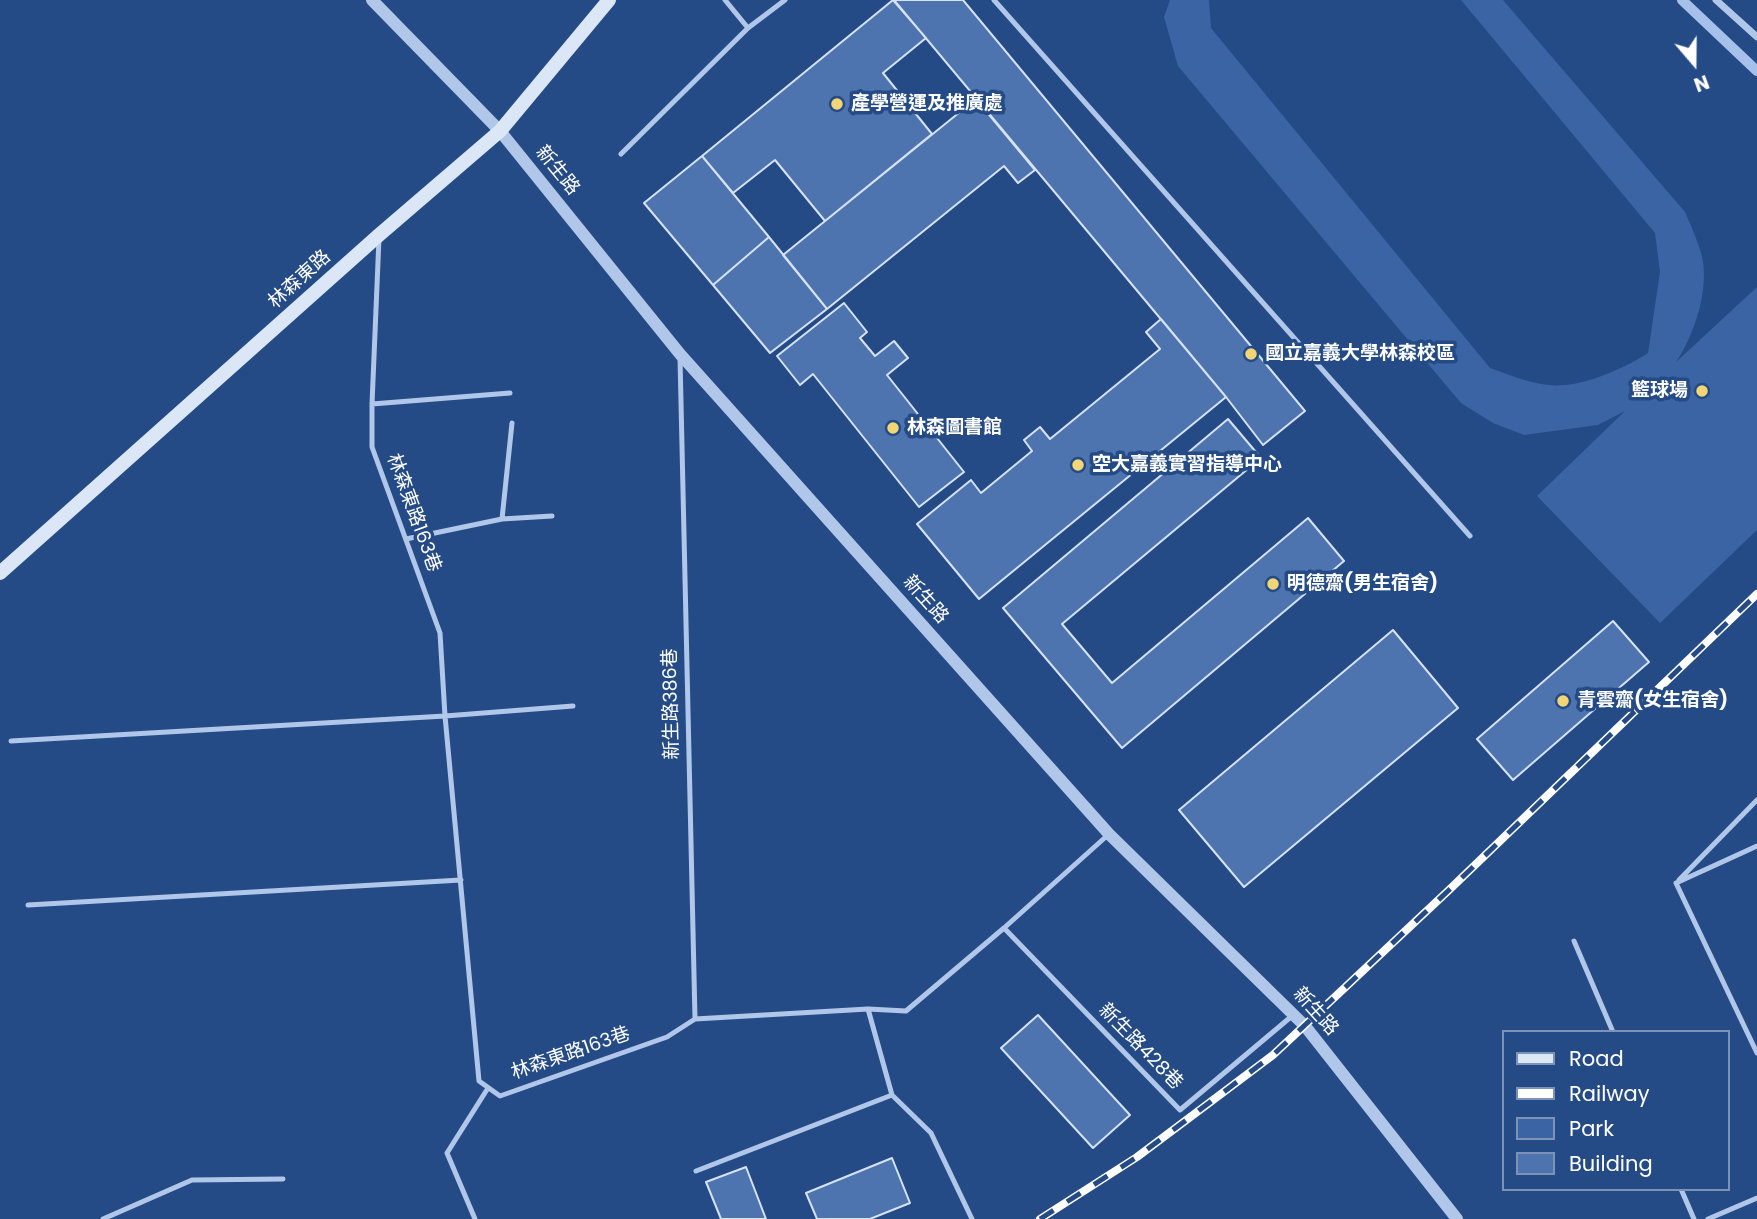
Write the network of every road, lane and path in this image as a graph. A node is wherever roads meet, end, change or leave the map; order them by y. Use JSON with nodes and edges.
{"nodes":[{"id":1,"x":372,"y":0,"type":"edge"},
{"id":2,"x":609,"y":0,"type":"edge"},
{"id":3,"x":725,"y":0,"type":"edge"},
{"id":4,"x":785,"y":0,"type":"edge"},
{"id":5,"x":994,"y":0,"type":"edge"},
{"id":6,"x":1716,"y":0,"type":"edge"},
{"id":7,"x":748,"y":28,"type":"junction"},
{"id":8,"x":1757,"y":37,"type":"edge"},
{"id":9,"x":500,"y":131,"type":"junction"},
{"id":10,"x":621,"y":154,"type":"dead end"},
{"id":11,"x":379,"y":235,"type":"junction"},
{"id":12,"x":680,"y":354,"type":"junction"},
{"id":13,"x":510,"y":393,"type":"dead end"},
{"id":14,"x":372,"y":404,"type":"junction"},
{"id":15,"x":512,"y":423,"type":"dead end"},
{"id":16,"x":552,"y":516,"type":"dead end"},
{"id":17,"x":502,"y":519,"type":"junction"},
{"id":18,"x":1470,"y":536,"type":"dead end"},
{"id":19,"x":406,"y":539,"type":"junction"},
{"id":20,"x":0,"y":573,"type":"edge"},
{"id":21,"x":573,"y":706,"type":"dead end"},
{"id":22,"x":445,"y":716,"type":"junction"},
{"id":23,"x":11,"y":741,"type":"dead end"},
{"id":24,"x":1757,"y":800,"type":"edge"},
{"id":25,"x":1109,"y":834,"type":"junction"},
{"id":26,"x":1757,"y":846,"type":"edge"},
{"id":27,"x":461,"y":880,"type":"junction"},
{"id":28,"x":1676,"y":883,"type":"junction"},
{"id":29,"x":28,"y":905,"type":"dead end"},
{"id":30,"x":1004,"y":928,"type":"junction"},
{"id":31,"x":1574,"y":941,"type":"dead end"},
{"id":32,"x":868,"y":1009,"type":"junction"},
{"id":33,"x":1293,"y":1015,"type":"junction"},
{"id":34,"x":695,"y":1019,"type":"junction"},
{"id":35,"x":1612,"y":1030,"type":"edge"},
{"id":36,"x":1757,"y":1053,"type":"edge"},
{"id":37,"x":488,"y":1088,"type":"junction"},
{"id":38,"x":892,"y":1096,"type":"junction"},
{"id":39,"x":696,"y":1171,"type":"dead end"},
{"id":40,"x":283,"y":1179,"type":"dead end"},
{"id":41,"x":1682,"y":1191,"type":"edge"},
{"id":42,"x":1757,"y":1198,"type":"edge"},
{"id":43,"x":103,"y":1219,"type":"edge"},
{"id":44,"x":475,"y":1219,"type":"edge"},
{"id":45,"x":972,"y":1219,"type":"edge"},
{"id":46,"x":1457,"y":1219,"type":"edge"},
{"id":47,"x":1694,"y":1219,"type":"edge"},
{"id":48,"x":1708,"y":1219,"type":"edge"}],
"edges":[{"from":1,"to":9,"type":"street","name":"新生路"},
{"from":2,"to":9,"type":"main road","name":"林森東路"},
{"from":3,"to":7,"type":"lane"},
{"from":4,"to":7,"type":"lane"},
{"from":5,"to":18,"type":"lane"},
{"from":6,"to":8,"type":"street"},
{"from":7,"to":10,"type":"lane"},
{"from":9,"to":11,"type":"main road","name":"林森東路"},
{"from":9,"to":12,"type":"street","name":"新生路"},
{"from":11,"to":14,"type":"lane","name":"林森東路163巷"},
{"from":11,"to":20,"type":"main road","name":"林森東路"},
{"from":12,"to":25,"type":"street","name":"新生路"},
{"from":12,"to":34,"type":"lane","name":"新生路386巷"},
{"from":13,"to":14,"type":"lane"},
{"from":14,"to":19,"type":"lane","name":"林森東路163巷"},
{"from":15,"to":17,"type":"lane"},
{"from":16,"to":17,"type":"lane"},
{"from":17,"to":19,"type":"lane"},
{"from":19,"to":22,"type":"lane","name":"林森東路163巷"},
{"from":21,"to":22,"type":"lane"},
{"from":22,"to":23,"type":"lane"},
{"from":22,"to":27,"type":"lane","name":"林森東路163巷"},
{"from":24,"to":28,"type":"lane"},
{"from":25,"to":30,"type":"lane"},
{"from":25,"to":33,"type":"street","name":"新生路"},
{"from":26,"to":28,"type":"lane"},
{"from":27,"to":29,"type":"lane"},
{"from":27,"to":37,"type":"lane","name":"林森東路163巷"},
{"from":28,"to":36,"type":"lane"},
{"from":30,"to":32,"type":"lane"},
{"from":30,"to":33,"type":"lane","name":"新生路428巷"},
{"from":31,"to":35,"type":"lane"},
{"from":32,"to":34,"type":"lane"},
{"from":32,"to":38,"type":"lane"},
{"from":33,"to":46,"type":"street","name":"新生路"},
{"from":34,"to":37,"type":"lane","name":"林森東路163巷"},
{"from":37,"to":44,"type":"lane","name":"林森東路163巷"},
{"from":38,"to":39,"type":"lane"},
{"from":38,"to":45,"type":"lane"},
{"from":40,"to":43,"type":"lane"},
{"from":41,"to":47,"type":"lane"},
{"from":42,"to":48,"type":"lane"}]}
